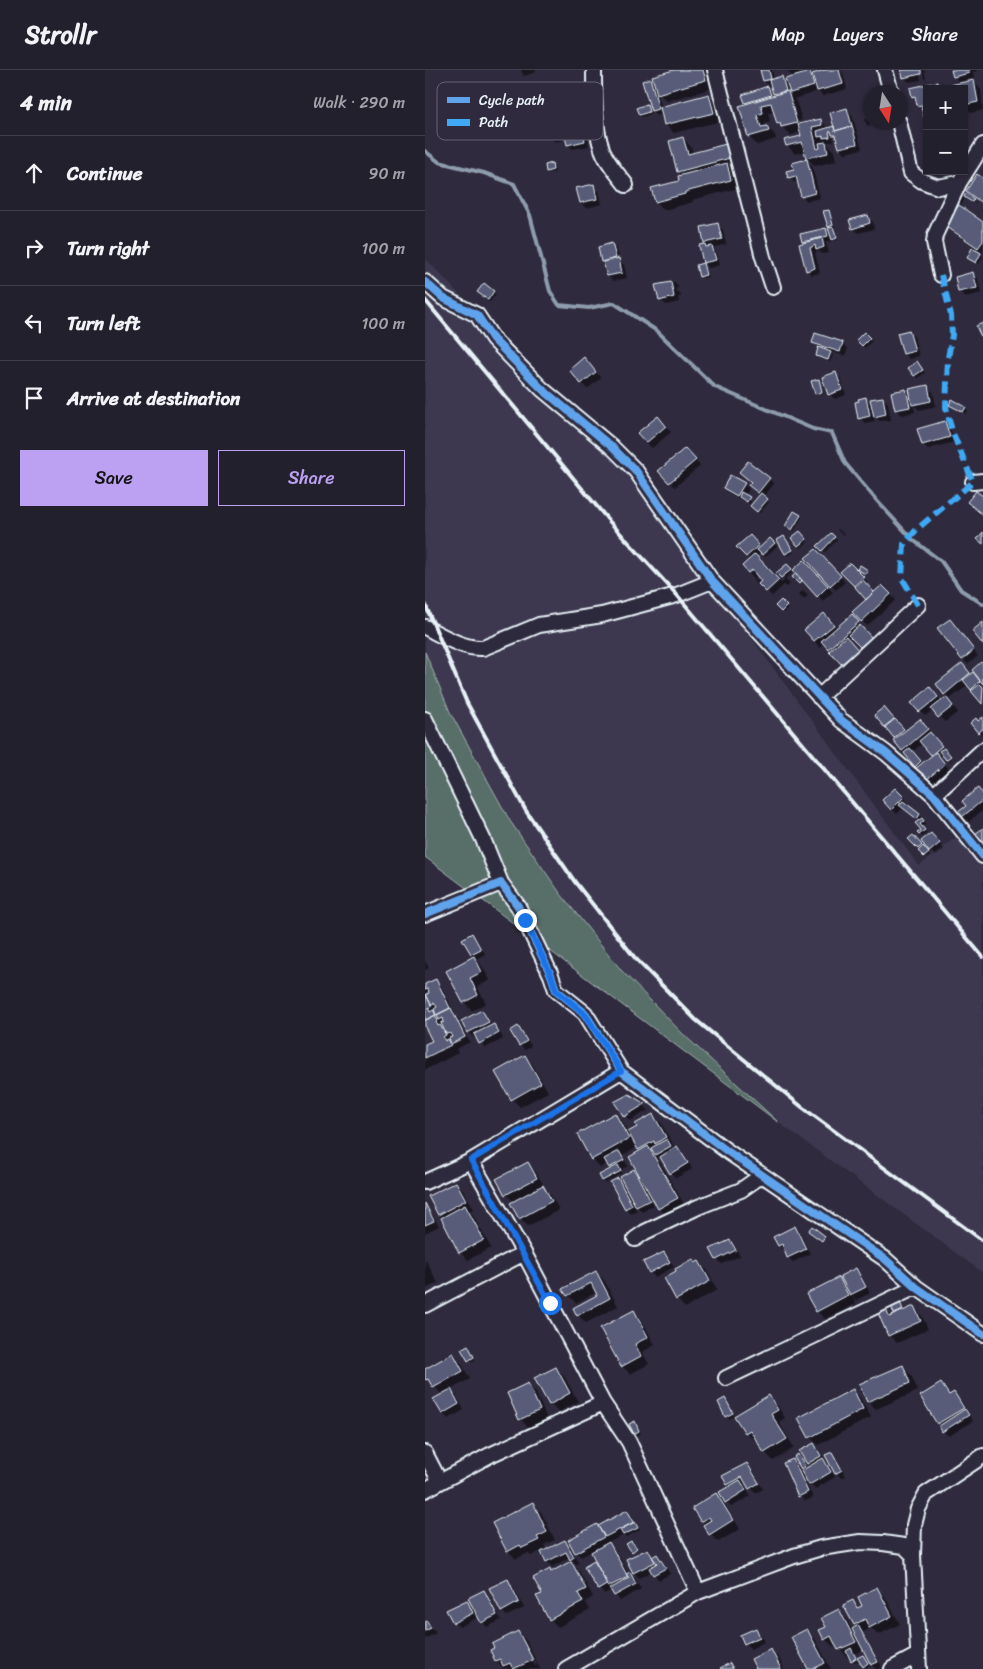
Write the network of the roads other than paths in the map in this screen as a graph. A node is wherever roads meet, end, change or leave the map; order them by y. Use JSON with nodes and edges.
{"nodes":[{"id":1,"x":715,"y":70,"type":"edge"},
{"id":2,"x":885,"y":70,"type":"edge"},
{"id":3,"x":889,"y":85,"type":"edge"},
{"id":4,"x":901,"y":130,"type":"edge"},
{"id":5,"x":600,"y":140,"type":"edge"},
{"id":6,"x":983,"y":146,"type":"edge"},
{"id":7,"x":959,"y":183,"type":"junction"},
{"id":8,"x":626,"y":185,"type":"dead end"},
{"id":9,"x":941,"y":275,"type":"dead end"},
{"id":10,"x":425,"y":282,"type":"edge"},
{"id":11,"x":773,"y":286,"type":"dead end"},
{"id":12,"x":712,"y":581,"type":"junction"},
{"id":13,"x":918,"y":605,"type":"dead end"},
{"id":14,"x":425,"y":628,"type":"edge"},
{"id":15,"x":819,"y":696,"type":"junction"},
{"id":16,"x":425,"y":719,"type":"edge"},
{"id":17,"x":983,"y":750,"type":"edge"},
{"id":18,"x":934,"y":795,"type":"junction"},
{"id":19,"x":983,"y":856,"type":"edge"},
{"id":20,"x":501,"y":883,"type":"junction"},
{"id":21,"x":425,"y":914,"type":"edge"},
{"id":22,"x":621,"y":1071,"type":"junction"},
{"id":23,"x":471,"y":1160,"type":"junction"},
{"id":24,"x":761,"y":1176,"type":"junction"},
{"id":25,"x":425,"y":1182,"type":"edge"},
{"id":26,"x":635,"y":1239,"type":"dead end"},
{"id":27,"x":524,"y":1253,"type":"junction"},
{"id":28,"x":916,"y":1287,"type":"junction"},
{"id":29,"x":425,"y":1305,"type":"edge"},
{"id":30,"x":983,"y":1334,"type":"edge"},
{"id":31,"x":726,"y":1378,"type":"dead end"},
{"id":32,"x":603,"y":1403,"type":"junction"},
{"id":33,"x":425,"y":1453,"type":"edge"},
{"id":34,"x":983,"y":1456,"type":"edge"},
{"id":35,"x":440,"y":1482,"type":"junction"},
{"id":36,"x":425,"y":1490,"type":"edge"},
{"id":37,"x":913,"y":1555,"type":"junction"},
{"id":38,"x":698,"y":1592,"type":"junction"},
{"id":39,"x":918,"y":1655,"type":"junction"},
{"id":40,"x":566,"y":1669,"type":"edge"},
{"id":41,"x":892,"y":1669,"type":"edge"},
{"id":42,"x":919,"y":1669,"type":"edge"}],
"edges":[{"from":1,"to":11,"type":"street"},
{"from":2,"to":3,"type":"street"},
{"from":4,"to":7,"type":"street"},
{"from":5,"to":8,"type":"street"},
{"from":6,"to":7,"type":"street"},
{"from":7,"to":9,"type":"street"},
{"from":10,"to":12,"type":"street"},
{"from":12,"to":14,"type":"street"},
{"from":12,"to":15,"type":"street"},
{"from":13,"to":15,"type":"street"},
{"from":15,"to":18,"type":"street"},
{"from":16,"to":20,"type":"street"},
{"from":17,"to":18,"type":"street"},
{"from":18,"to":19,"type":"street"},
{"from":20,"to":21,"type":"street"},
{"from":20,"to":22,"type":"street"},
{"from":22,"to":23,"type":"street"},
{"from":22,"to":24,"type":"street"},
{"from":23,"to":25,"type":"street"},
{"from":23,"to":27,"type":"street"},
{"from":24,"to":26,"type":"street"},
{"from":24,"to":28,"type":"street"},
{"from":27,"to":29,"type":"street"},
{"from":27,"to":32,"type":"street"},
{"from":28,"to":30,"type":"street"},
{"from":28,"to":31,"type":"street"},
{"from":32,"to":35,"type":"street"},
{"from":32,"to":38,"type":"street"},
{"from":33,"to":35,"type":"street"},
{"from":34,"to":37,"type":"street"},
{"from":35,"to":36,"type":"street"},
{"from":37,"to":38,"type":"street"},
{"from":37,"to":39,"type":"street"},
{"from":38,"to":40,"type":"street"},
{"from":39,"to":41,"type":"street"},
{"from":39,"to":42,"type":"street"}]}
